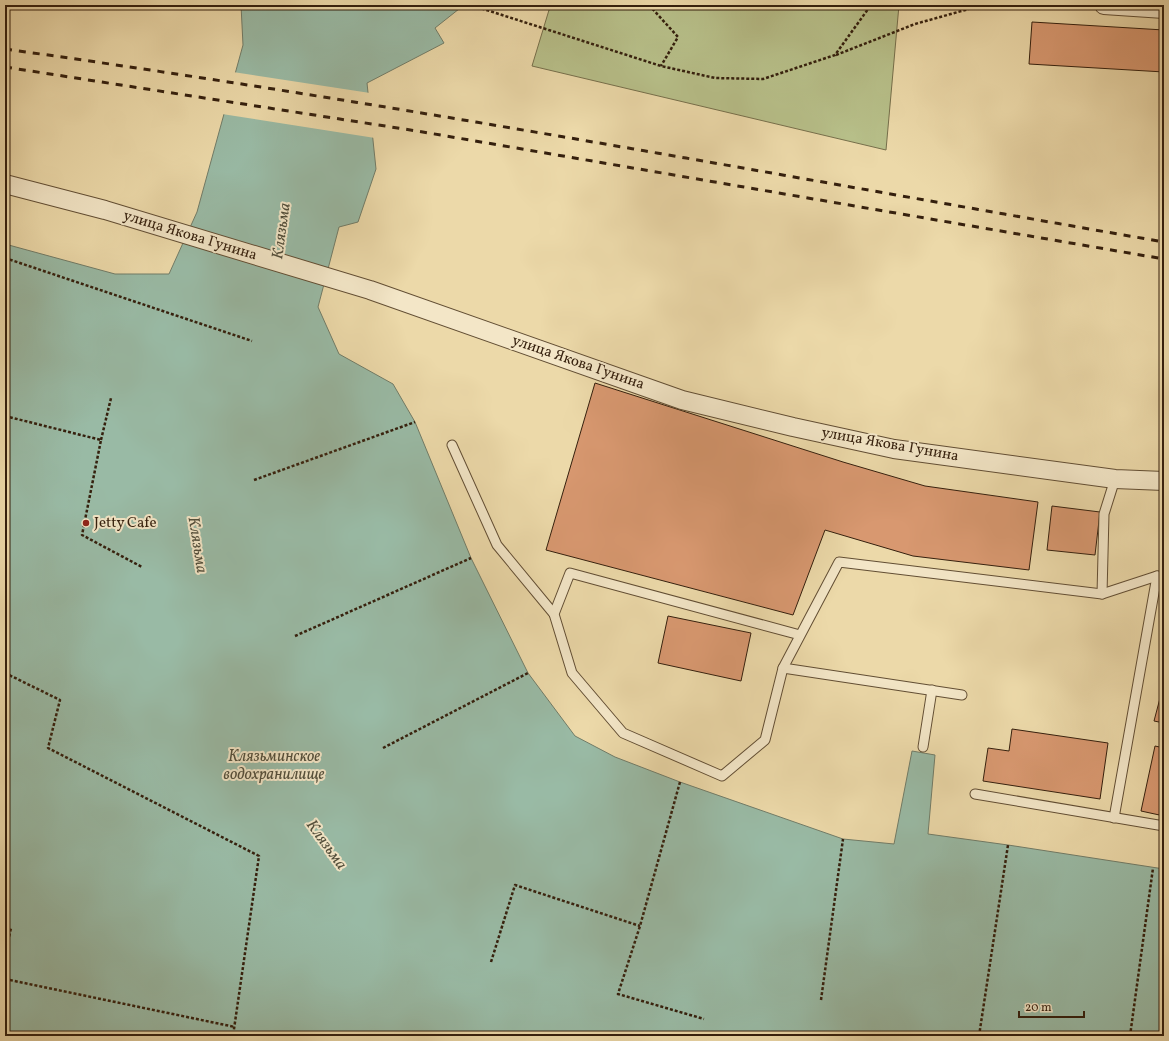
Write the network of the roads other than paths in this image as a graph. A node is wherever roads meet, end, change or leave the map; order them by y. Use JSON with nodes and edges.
{"nodes":[{"id":1,"x":1104,"y":5,"type":"edge"},
{"id":2,"x":1164,"y":9,"type":"edge"},
{"id":3,"x":5,"y":184,"type":"edge"},
{"id":4,"x":452,"y":445,"type":"dead end"},
{"id":5,"x":1115,"y":479,"type":"junction"},
{"id":6,"x":1164,"y":481,"type":"edge"},
{"id":7,"x":1160,"y":576,"type":"edge"},
{"id":8,"x":1102,"y":594,"type":"junction"},
{"id":9,"x":554,"y":614,"type":"junction"},
{"id":10,"x":800,"y":635,"type":"junction"},
{"id":11,"x":783,"y":668,"type":"junction"},
{"id":12,"x":932,"y":690,"type":"junction"},
{"id":13,"x":962,"y":695,"type":"dead end"},
{"id":14,"x":923,"y":747,"type":"dead end"},
{"id":15,"x":975,"y":794,"type":"dead end"},
{"id":16,"x":1114,"y":818,"type":"junction"},
{"id":17,"x":1164,"y":826,"type":"edge"}],
"edges":[{"from":1,"to":2,"type":"street"},
{"from":3,"to":5,"type":"street","name":"улица Якова Гунина"},
{"from":4,"to":9,"type":"lane"},
{"from":5,"to":6,"type":"street","name":"улица Якова Гунина"},
{"from":5,"to":8,"type":"lane"},
{"from":7,"to":8,"type":"lane"},
{"from":7,"to":16,"type":"lane"},
{"from":8,"to":10,"type":"lane"},
{"from":9,"to":10,"type":"lane"},
{"from":9,"to":11,"type":"lane"},
{"from":10,"to":11,"type":"lane"},
{"from":11,"to":12,"type":"lane"},
{"from":12,"to":13,"type":"lane"},
{"from":12,"to":14,"type":"lane"},
{"from":15,"to":16,"type":"lane"},
{"from":16,"to":17,"type":"lane"}]}
